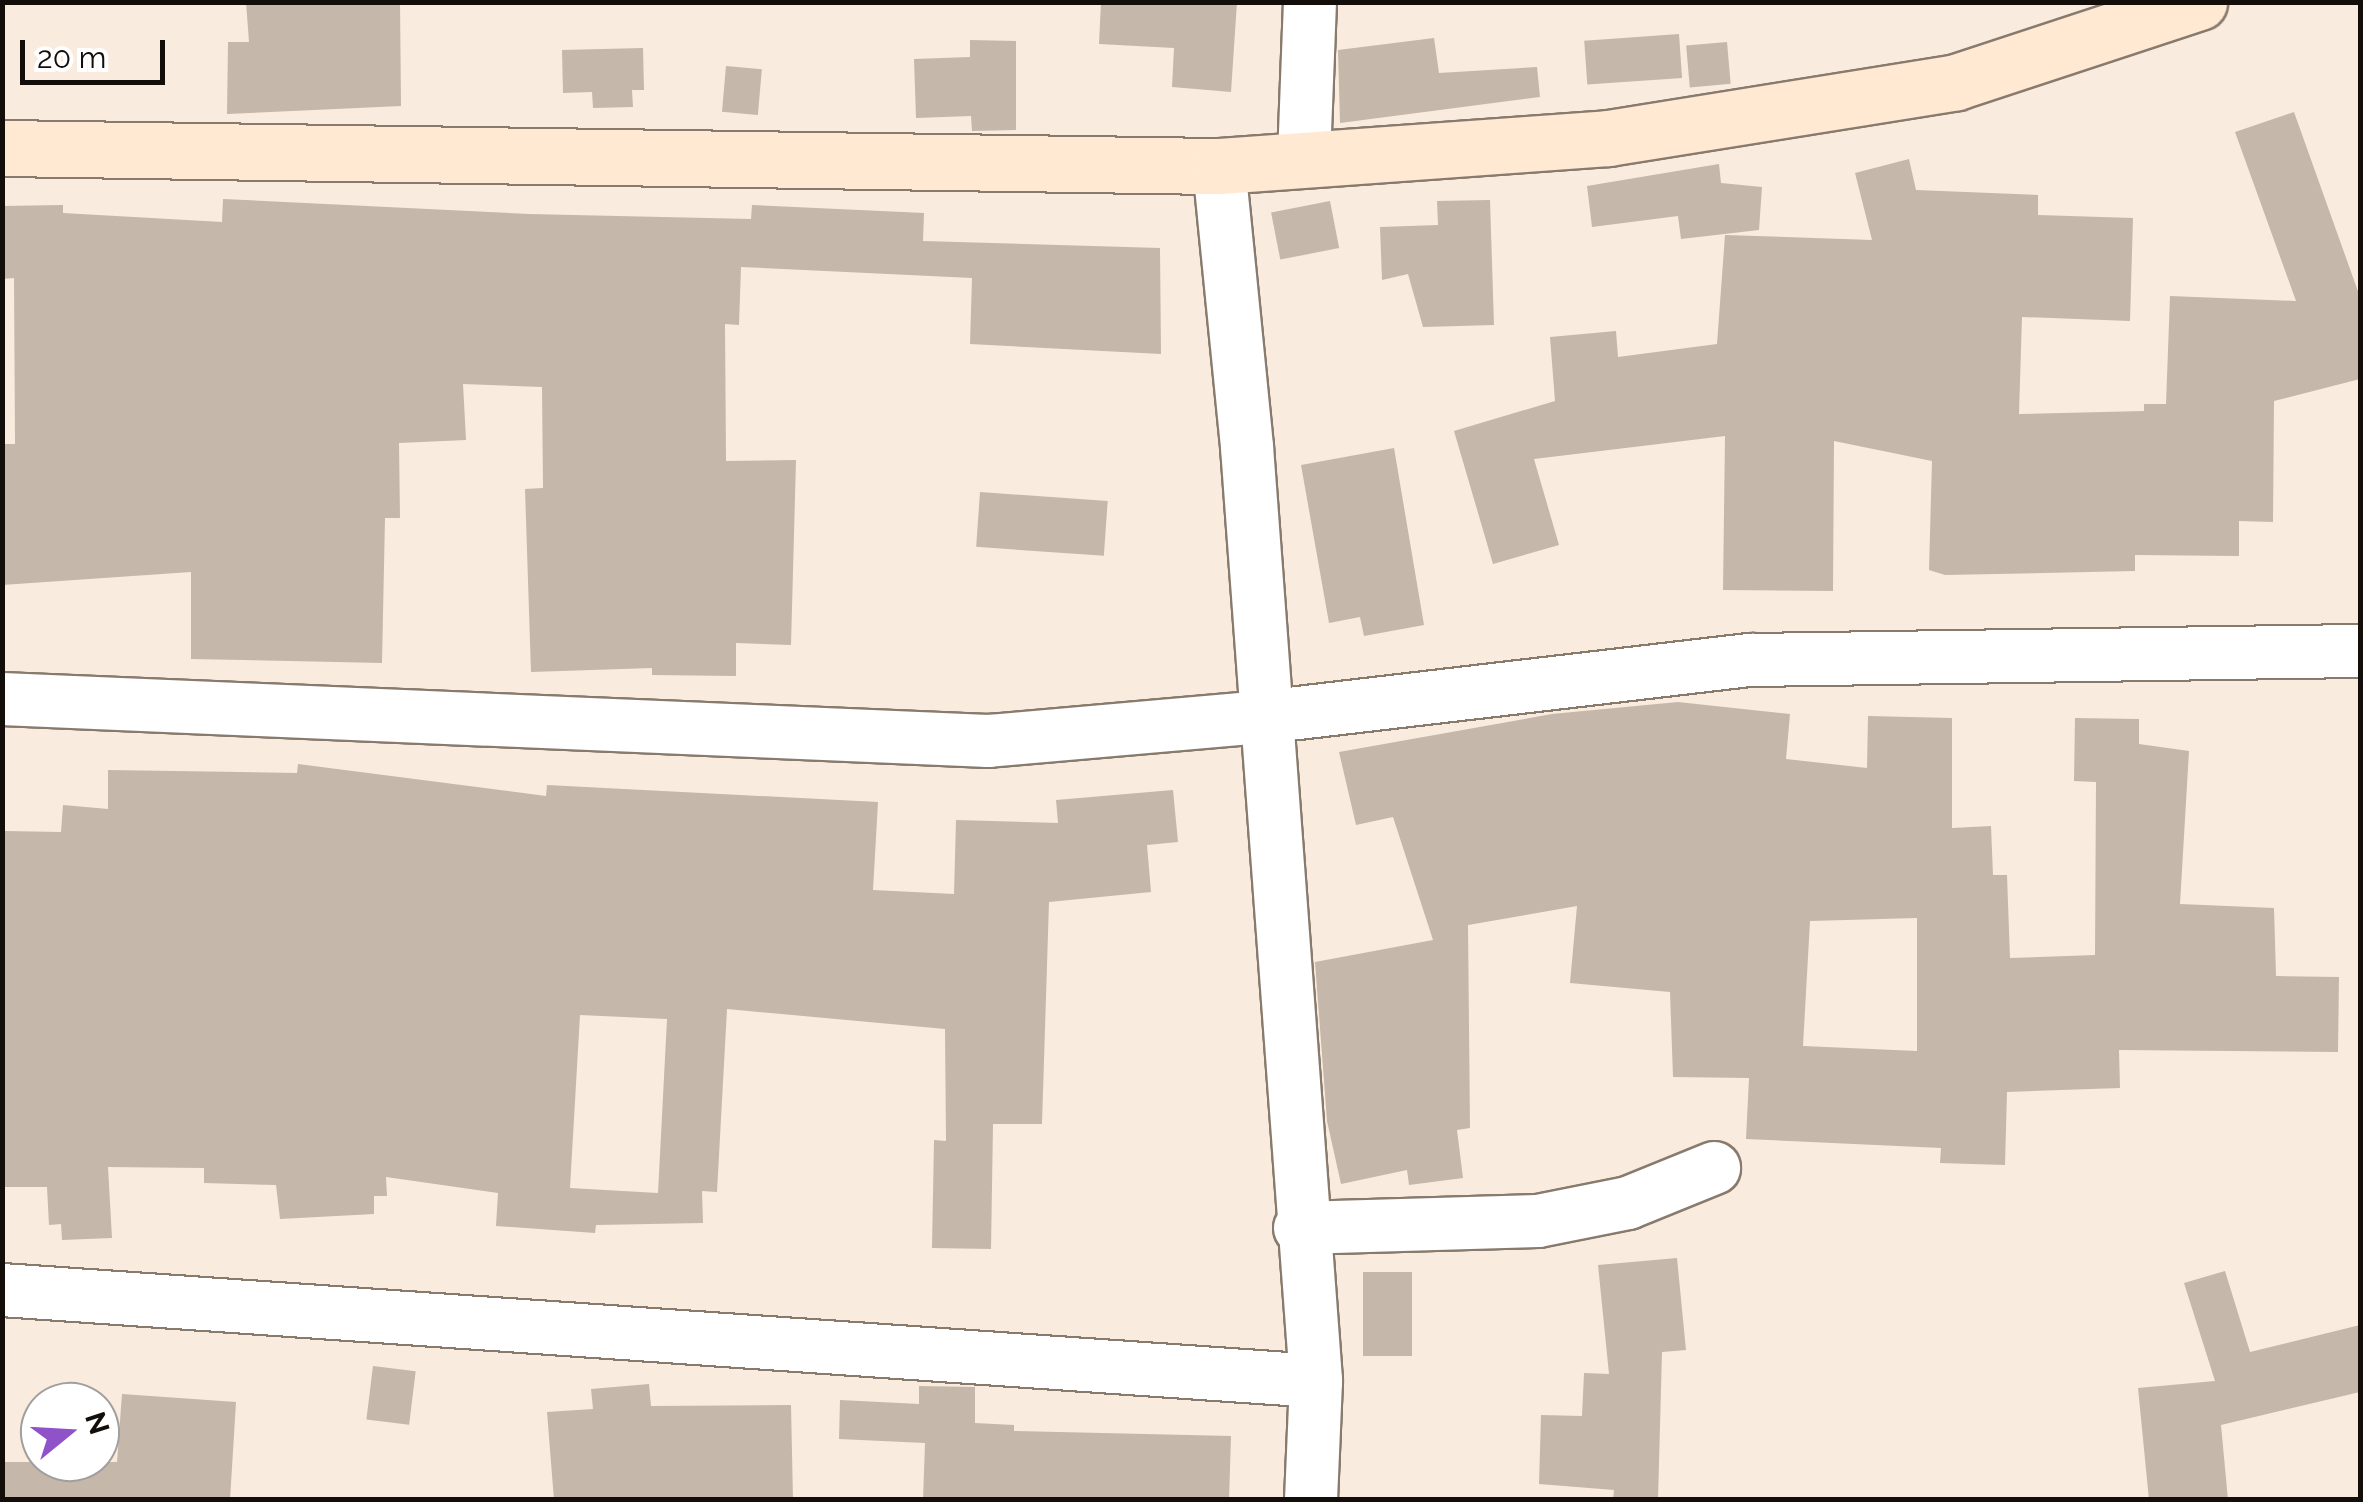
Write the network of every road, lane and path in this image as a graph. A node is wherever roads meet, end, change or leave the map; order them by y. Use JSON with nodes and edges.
{"nodes":[{"id":1,"x":1310,"y":2,"type":"edge"},
{"id":2,"x":2200,"y":2,"type":"edge"},
{"id":3,"x":2,"y":148,"type":"edge"},
{"id":4,"x":1304,"y":158,"type":"junction"},
{"id":5,"x":1218,"y":166,"type":"junction"},
{"id":6,"x":2360,"y":651,"type":"edge"},
{"id":7,"x":2,"y":699,"type":"edge"},
{"id":8,"x":1264,"y":717,"type":"junction"},
{"id":9,"x":1714,"y":1168,"type":"dead end"},
{"id":10,"x":1300,"y":1228,"type":"junction"},
{"id":11,"x":2,"y":1290,"type":"edge"},
{"id":12,"x":1316,"y":1381,"type":"junction"},
{"id":13,"x":1311,"y":1500,"type":"edge"}],
"edges":[{"from":1,"to":4,"type":"street"},
{"from":2,"to":4,"type":"street"},
{"from":3,"to":5,"type":"street"},
{"from":4,"to":5,"type":"street"},
{"from":5,"to":8,"type":"street"},
{"from":6,"to":8,"type":"street"},
{"from":7,"to":8,"type":"street"},
{"from":8,"to":10,"type":"street"},
{"from":9,"to":10,"type":"street"},
{"from":10,"to":12,"type":"street"},
{"from":11,"to":12,"type":"street"},
{"from":12,"to":13,"type":"street"}]}
